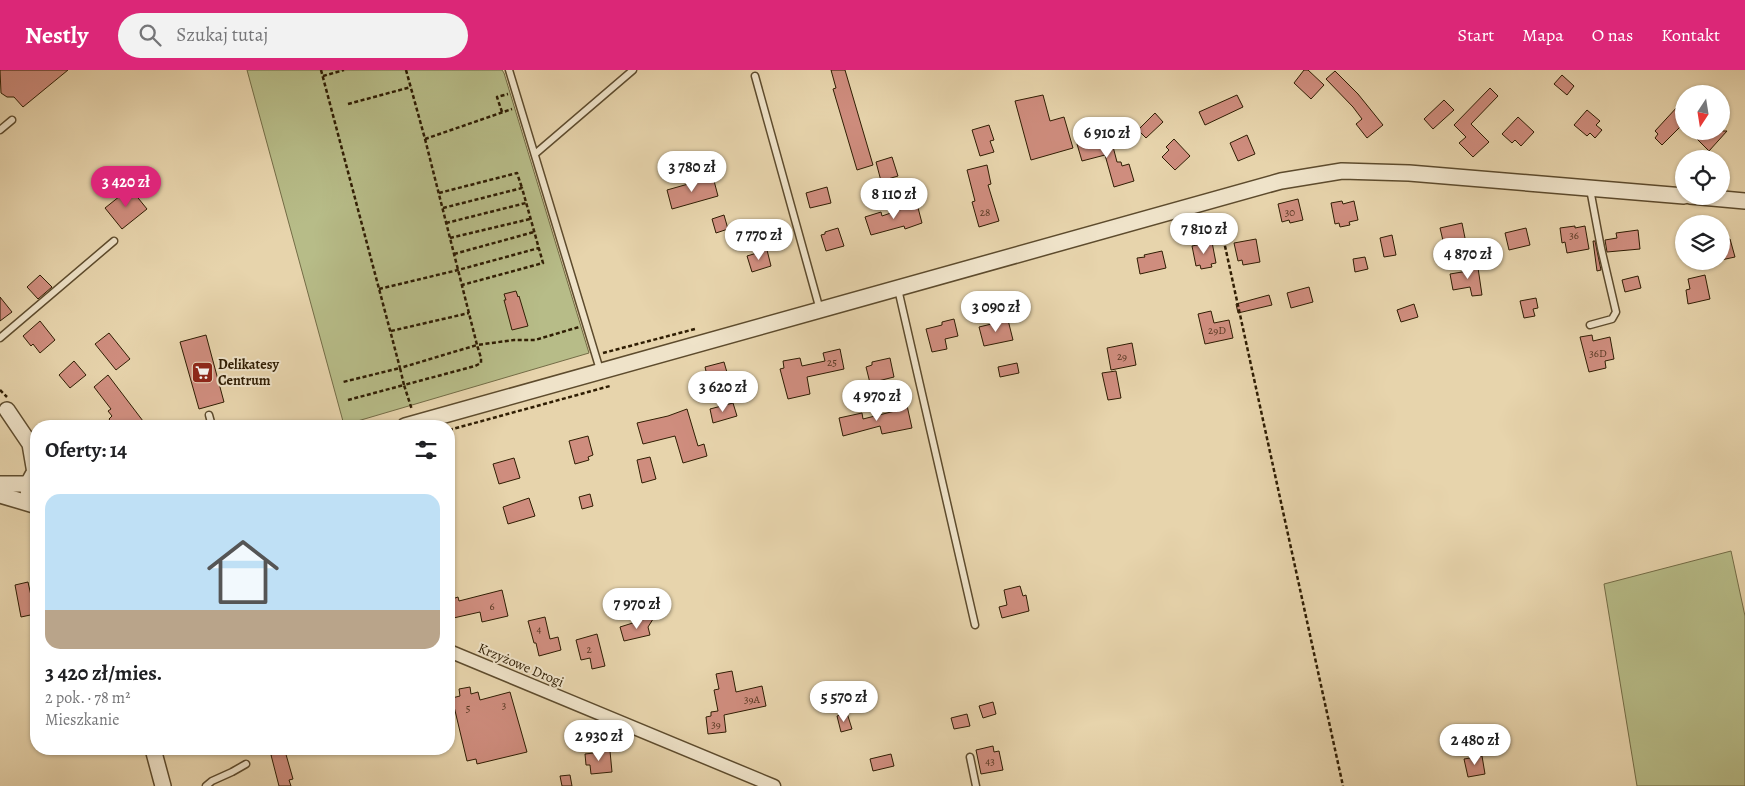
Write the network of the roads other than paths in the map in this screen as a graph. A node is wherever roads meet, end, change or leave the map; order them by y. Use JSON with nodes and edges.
{"nodes":[{"id":1,"x":509,"y":70,"type":"edge"},
{"id":2,"x":633,"y":70,"type":"edge"},
{"id":3,"x":754,"y":76,"type":"dead end"},
{"id":4,"x":12,"y":120,"type":"dead end"},
{"id":5,"x":0,"y":130,"type":"edge"},
{"id":6,"x":535,"y":154,"type":"junction"},
{"id":7,"x":1590,"y":188,"type":"junction"},
{"id":8,"x":1675,"y":195,"type":"edge"},
{"id":9,"x":1730,"y":200,"type":"edge"},
{"id":10,"x":1745,"y":201,"type":"edge"},
{"id":11,"x":114,"y":241,"type":"dead end"},
{"id":12,"x":898,"y":289,"type":"junction"},
{"id":13,"x":820,"y":311,"type":"junction"},
{"id":14,"x":1590,"y":325,"type":"dead end"},
{"id":15,"x":0,"y":338,"type":"edge"},
{"id":16,"x":601,"y":373,"type":"junction"},
{"id":17,"x":3,"y":406,"type":"edge"},
{"id":18,"x":209,"y":415,"type":"dead end"},
{"id":19,"x":210,"y":420,"type":"edge"},
{"id":20,"x":429,"y":420,"type":"edge"},
{"id":21,"x":30,"y":433,"type":"edge"},
{"id":22,"x":30,"y":444,"type":"edge"},
{"id":23,"x":30,"y":477,"type":"edge"},
{"id":24,"x":0,"y":484,"type":"edge"},
{"id":25,"x":0,"y":495,"type":"edge"},
{"id":26,"x":30,"y":504,"type":"edge"},
{"id":27,"x":975,"y":625,"type":"dead end"},
{"id":28,"x":455,"y":654,"type":"edge"},
{"id":29,"x":155,"y":755,"type":"edge"},
{"id":30,"x":970,"y":756,"type":"dead end"},
{"id":31,"x":246,"y":764,"type":"dead end"},
{"id":32,"x":163,"y":786,"type":"edge"},
{"id":33,"x":206,"y":786,"type":"edge"},
{"id":34,"x":773,"y":786,"type":"edge"},
{"id":35,"x":976,"y":786,"type":"edge"}],
"edges":[{"from":1,"to":6,"type":"lane"},
{"from":2,"to":6,"type":"lane"},
{"from":3,"to":13,"type":"lane"},
{"from":4,"to":5,"type":"lane"},
{"from":6,"to":16,"type":"lane"},
{"from":7,"to":8,"type":"street"},
{"from":7,"to":12,"type":"street"},
{"from":7,"to":14,"type":"lane"},
{"from":9,"to":10,"type":"street"},
{"from":11,"to":15,"type":"lane"},
{"from":12,"to":13,"type":"street"},
{"from":12,"to":27,"type":"lane"},
{"from":13,"to":16,"type":"street"},
{"from":16,"to":20,"type":"street"},
{"from":17,"to":21,"type":"street"},
{"from":17,"to":22,"type":"street"},
{"from":18,"to":19,"type":"lane"},
{"from":23,"to":24,"type":"street"},
{"from":25,"to":26,"type":"street"},
{"from":28,"to":34,"type":"street","name":"Krzyżowe Drogi"},
{"from":29,"to":32,"type":"street"},
{"from":30,"to":35,"type":"lane"},
{"from":31,"to":33,"type":"lane"}]}
